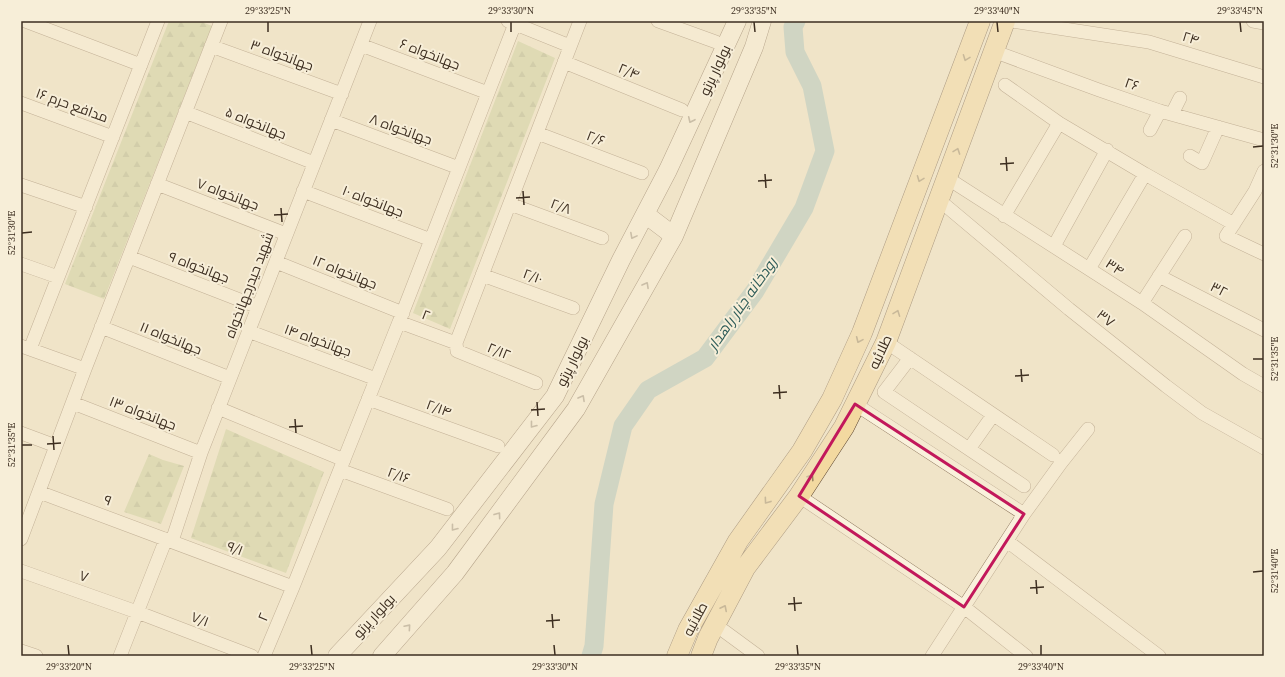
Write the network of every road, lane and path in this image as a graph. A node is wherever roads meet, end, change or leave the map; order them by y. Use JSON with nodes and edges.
{"nodes":[{"id":1,"x":25,"y":21,"type":"edge"},
{"id":2,"x":158,"y":21,"type":"edge"},
{"id":3,"x":221,"y":21,"type":"edge"},
{"id":4,"x":369,"y":21,"type":"edge"},
{"id":5,"x":580,"y":21,"type":"edge"},
{"id":6,"x":658,"y":21,"type":"edge"},
{"id":7,"x":737,"y":21,"type":"edge"},
{"id":8,"x":762,"y":21,"type":"edge"},
{"id":9,"x":980,"y":21,"type":"edge"},
{"id":10,"x":1004,"y":21,"type":"edge"},
{"id":11,"x":1012,"y":21,"type":"edge"},
{"id":12,"x":1253,"y":21,"type":"edge"},
{"id":13,"x":513,"y":22,"type":"edge"},
{"id":14,"x":1264,"y":23,"type":"edge"},
{"id":15,"x":716,"y":42,"type":"dead end"},
{"id":16,"x":361,"y":45,"type":"junction"},
{"id":17,"x":211,"y":46,"type":"junction"},
{"id":18,"x":570,"y":46,"type":"junction"},
{"id":19,"x":993,"y":51,"type":"junction"},
{"id":20,"x":564,"y":62,"type":"junction"},
{"id":21,"x":141,"y":64,"type":"junction"},
{"id":22,"x":1264,"y":77,"type":"edge"},
{"id":23,"x":1005,"y":85,"type":"dead end"},
{"id":24,"x":488,"y":93,"type":"junction"},
{"id":25,"x":342,"y":94,"type":"junction"},
{"id":26,"x":1180,"y":98,"type":"dead end"},
{"id":27,"x":21,"y":104,"type":"edge"},
{"id":28,"x":682,"y":110,"type":"dead end"},
{"id":29,"x":185,"y":112,"type":"junction"},
{"id":30,"x":1166,"y":113,"type":"junction"},
{"id":31,"x":331,"y":120,"type":"junction"},
{"id":32,"x":1058,"y":123,"type":"junction"},
{"id":33,"x":1218,"y":127,"type":"junction"},
{"id":34,"x":1150,"y":130,"type":"dead end"},
{"id":35,"x":537,"y":132,"type":"junction"},
{"id":36,"x":113,"y":137,"type":"junction"},
{"id":37,"x":1264,"y":140,"type":"edge"},
{"id":38,"x":1107,"y":150,"type":"junction"},
{"id":39,"x":1190,"y":156,"type":"dead end"},
{"id":40,"x":314,"y":163,"type":"junction"},
{"id":41,"x":459,"y":168,"type":"junction"},
{"id":42,"x":1264,"y":171,"type":"edge"},
{"id":43,"x":642,"y":173,"type":"dead end"},
{"id":44,"x":1145,"y":174,"type":"junction"},
{"id":45,"x":947,"y":178,"type":"junction"},
{"id":46,"x":157,"y":184,"type":"junction"},
{"id":47,"x":21,"y":185,"type":"edge"},
{"id":48,"x":303,"y":191,"type":"junction"},
{"id":49,"x":1259,"y":193,"type":"edge"},
{"id":50,"x":939,"y":200,"type":"junction"},
{"id":51,"x":510,"y":204,"type":"junction"},
{"id":52,"x":86,"y":207,"type":"junction"},
{"id":53,"x":645,"y":214,"type":"junction"},
{"id":54,"x":1004,"y":216,"type":"junction"},
{"id":55,"x":1234,"y":224,"type":"junction"},
{"id":56,"x":286,"y":234,"type":"junction"},
{"id":57,"x":674,"y":236,"type":"junction"},
{"id":58,"x":1185,"y":236,"type":"dead end"},
{"id":59,"x":602,"y":238,"type":"dead end"},
{"id":60,"x":431,"y":240,"type":"junction"},
{"id":61,"x":1054,"y":246,"type":"junction"},
{"id":62,"x":1264,"y":254,"type":"edge"},
{"id":63,"x":129,"y":257,"type":"junction"},
{"id":64,"x":276,"y":262,"type":"junction"},
{"id":65,"x":21,"y":264,"type":"edge"},
{"id":66,"x":1089,"y":269,"type":"junction"},
{"id":67,"x":482,"y":275,"type":"junction"},
{"id":68,"x":1159,"y":276,"type":"junction"},
{"id":69,"x":58,"y":277,"type":"junction"},
{"id":70,"x":1142,"y":303,"type":"junction"},
{"id":71,"x":258,"y":307,"type":"junction"},
{"id":72,"x":573,"y":308,"type":"dead end"},
{"id":73,"x":401,"y":317,"type":"junction"},
{"id":74,"x":101,"y":327,"type":"junction"},
{"id":75,"x":1264,"y":330,"type":"edge"},
{"id":76,"x":248,"y":331,"type":"junction"},
{"id":77,"x":886,"y":342,"type":"junction"},
{"id":78,"x":456,"y":344,"type":"junction"},
{"id":79,"x":26,"y":348,"type":"edge"},
{"id":80,"x":910,"y":358,"type":"junction"},
{"id":81,"x":85,"y":369,"type":"junction"},
{"id":82,"x":230,"y":378,"type":"junction"},
{"id":83,"x":376,"y":379,"type":"junction"},
{"id":84,"x":536,"y":383,"type":"dead end"},
{"id":85,"x":1264,"y":386,"type":"edge"},
{"id":86,"x":368,"y":399,"type":"junction"},
{"id":87,"x":72,"y":403,"type":"junction"},
{"id":88,"x":855,"y":404,"type":"junction"},
{"id":89,"x":218,"y":408,"type":"junction"},
{"id":90,"x":993,"y":415,"type":"junction"},
{"id":91,"x":1088,"y":430,"type":"dead end"},
{"id":92,"x":21,"y":433,"type":"edge"},
{"id":93,"x":56,"y":446,"type":"junction"},
{"id":94,"x":498,"y":446,"type":"dead end"},
{"id":95,"x":1264,"y":448,"type":"edge"},
{"id":96,"x":969,"y":449,"type":"junction"},
{"id":97,"x":201,"y":453,"type":"junction"},
{"id":98,"x":1052,"y":455,"type":"dead end"},
{"id":99,"x":342,"y":465,"type":"junction"},
{"id":100,"x":1024,"y":486,"type":"dead end"},
{"id":101,"x":39,"y":492,"type":"junction"},
{"id":102,"x":799,"y":496,"type":"junction"},
{"id":103,"x":447,"y":509,"type":"dead end"},
{"id":104,"x":1024,"y":514,"type":"junction"},
{"id":105,"x":24,"y":523,"type":"edge"},
{"id":106,"x":21,"y":539,"type":"edge"},
{"id":107,"x":169,"y":540,"type":"junction"},
{"id":108,"x":1007,"y":541,"type":"junction"},
{"id":109,"x":21,"y":571,"type":"edge"},
{"id":110,"x":293,"y":587,"type":"junction"},
{"id":111,"x":964,"y":607,"type":"junction"},
{"id":112,"x":137,"y":612,"type":"junction"},
{"id":113,"x":724,"y":631,"type":"dead end"},
{"id":114,"x":21,"y":651,"type":"edge"},
{"id":115,"x":36,"y":656,"type":"edge"},
{"id":116,"x":120,"y":656,"type":"edge"},
{"id":117,"x":252,"y":656,"type":"edge"},
{"id":118,"x":264,"y":656,"type":"edge"},
{"id":119,"x":337,"y":656,"type":"edge"},
{"id":120,"x":382,"y":656,"type":"edge"},
{"id":121,"x":677,"y":656,"type":"edge"},
{"id":122,"x":701,"y":656,"type":"edge"},
{"id":123,"x":758,"y":656,"type":"edge"},
{"id":124,"x":932,"y":656,"type":"edge"},
{"id":125,"x":1026,"y":656,"type":"edge"},
{"id":126,"x":1159,"y":656,"type":"edge"}],
"edges":[{"from":1,"to":21,"type":"street"},
{"from":2,"to":21,"type":"street"},
{"from":3,"to":17,"type":"street"},
{"from":4,"to":16,"type":"street","name":"شهید حیدرجهانخواه"},
{"from":5,"to":18,"type":"street"},
{"from":6,"to":15,"type":"street"},
{"from":7,"to":53,"type":"main road","name":"بولوار پرتو","one_way":true},
{"from":8,"to":57,"type":"main road","name":"بولوار پرتو"},
{"from":9,"to":121,"type":"main road","name":"طلائیه","one_way":true},
{"from":10,"to":19,"type":"main road","name":"طلائیه"},
{"from":11,"to":22,"type":"street","name":"۲۴"},
{"from":12,"to":14,"type":"street"},
{"from":13,"to":18,"type":"street"},
{"from":13,"to":24,"type":"street"},
{"from":16,"to":24,"type":"street","name":"جهانخواه ۶"},
{"from":16,"to":25,"type":"street","name":"شهید حیدرجهانخواه"},
{"from":17,"to":25,"type":"street","name":"جهانخواه ۳"},
{"from":17,"to":29,"type":"street"},
{"from":18,"to":20,"type":"street"},
{"from":19,"to":30,"type":"street","name":"۲۶"},
{"from":45,"to":19,"type":"main road","name":"طلائیه","one_way":true},
{"from":20,"to":28,"type":"street","name":"۲/۴"},
{"from":20,"to":35,"type":"street"},
{"from":21,"to":36,"type":"street"},
{"from":23,"to":32,"type":"street"},
{"from":24,"to":41,"type":"street"},
{"from":25,"to":31,"type":"street","name":"شهید حیدرجهانخواه"},
{"from":26,"to":30,"type":"street"},
{"from":27,"to":36,"type":"street","name":"مدافع حرم ۱۶"},
{"from":29,"to":40,"type":"street","name":"جهانخواه ۵"},
{"from":29,"to":46,"type":"street"},
{"from":30,"to":33,"type":"street","name":"۲۶"},
{"from":30,"to":34,"type":"street"},
{"from":31,"to":40,"type":"street","name":"شهید حیدرجهانخواه"},
{"from":31,"to":41,"type":"street","name":"جهانخواه ۸"},
{"from":32,"to":38,"type":"street"},
{"from":32,"to":54,"type":"street"},
{"from":33,"to":37,"type":"street","name":"۲۶"},
{"from":33,"to":39,"type":"street"},
{"from":35,"to":43,"type":"street","name":"۲/۶"},
{"from":35,"to":51,"type":"street"},
{"from":36,"to":52,"type":"street"},
{"from":38,"to":44,"type":"street"},
{"from":38,"to":61,"type":"street"},
{"from":40,"to":48,"type":"street","name":"شهید حیدرجهانخواه"},
{"from":41,"to":60,"type":"street"},
{"from":42,"to":49,"type":"street"},
{"from":44,"to":55,"type":"street"},
{"from":44,"to":66,"type":"street"},
{"from":45,"to":50,"type":"main road","name":"طلائیه"},
{"from":45,"to":54,"type":"street","name":"۳۴"},
{"from":46,"to":56,"type":"street","name":"جهانخواه ۷"},
{"from":46,"to":63,"type":"street"},
{"from":47,"to":52,"type":"street"},
{"from":48,"to":56,"type":"street","name":"شهید حیدرجهانخواه"},
{"from":48,"to":60,"type":"street","name":"جهانخواه ۱۰"},
{"from":49,"to":55,"type":"street"},
{"from":77,"to":50,"type":"main road","name":"طلائیه","one_way":true},
{"from":50,"to":95,"type":"street","name":"۳۷"},
{"from":51,"to":59,"type":"street","name":"۲/۸"},
{"from":51,"to":67,"type":"street"},
{"from":52,"to":69,"type":"street"},
{"from":53,"to":57,"type":"main road"},
{"from":53,"to":119,"type":"main road","name":"بولوار پرتو","one_way":true},
{"from":54,"to":61,"type":"street","name":"۳۴"},
{"from":55,"to":62,"type":"street"},
{"from":56,"to":64,"type":"street","name":"شهید حیدرجهانخواه"},
{"from":120,"to":57,"type":"main road","name":"بولوار پرتو","one_way":true},
{"from":58,"to":68,"type":"street"},
{"from":60,"to":73,"type":"street"},
{"from":61,"to":66,"type":"street","name":"۳۴"},
{"from":63,"to":71,"type":"street","name":"جهانخواه ۹"},
{"from":63,"to":74,"type":"street"},
{"from":64,"to":71,"type":"street","name":"شهید حیدرجهانخواه"},
{"from":64,"to":73,"type":"street","name":"جهانخواه ۱۲"},
{"from":65,"to":69,"type":"street"},
{"from":66,"to":70,"type":"street","name":"۳۴"},
{"from":67,"to":72,"type":"street","name":"۲/۱۰"},
{"from":67,"to":78,"type":"street"},
{"from":68,"to":70,"type":"street"},
{"from":68,"to":75,"type":"street","name":"۳۲"},
{"from":69,"to":79,"type":"street"},
{"from":70,"to":85,"type":"street","name":"۳۴"},
{"from":71,"to":76,"type":"street","name":"شهید حیدرجهانخواه"},
{"from":73,"to":78,"type":"street","name":"۲"},
{"from":73,"to":83,"type":"street","name":"۲"},
{"from":74,"to":81,"type":"street"},
{"from":74,"to":82,"type":"street","name":"جهانخواه ۱۱"},
{"from":76,"to":82,"type":"street","name":"شهید حیدرجهانخواه"},
{"from":76,"to":83,"type":"street","name":"جهانخواه ۱۴"},
{"from":77,"to":80,"type":"street"},
{"from":77,"to":88,"type":"main road","name":"طلائیه"},
{"from":78,"to":84,"type":"street","name":"۲/۱۲"},
{"from":79,"to":81,"type":"street"},
{"from":80,"to":90,"type":"street"},
{"from":80,"to":96,"type":"street"},
{"from":81,"to":87,"type":"street"},
{"from":82,"to":89,"type":"street","name":"شهید حیدرجهانخواه"},
{"from":83,"to":86,"type":"street","name":"۲"},
{"from":86,"to":94,"type":"street","name":"۲/۱۴"},
{"from":86,"to":99,"type":"street","name":"۲"},
{"from":87,"to":93,"type":"street"},
{"from":87,"to":97,"type":"street","name":"جهانخواه ۱۳"},
{"from":102,"to":88,"type":"main road","name":"طلائیه","one_way":true},
{"from":88,"to":104,"type":"street"},
{"from":89,"to":97,"type":"street","name":"شهید حیدرجهانخواه"},
{"from":89,"to":99,"type":"street","name":"۲/۱۶"},
{"from":90,"to":96,"type":"street"},
{"from":90,"to":98,"type":"street"},
{"from":91,"to":104,"type":"street"},
{"from":92,"to":93,"type":"street"},
{"from":93,"to":101,"type":"street"},
{"from":96,"to":100,"type":"street"},
{"from":97,"to":107,"type":"street","name":"شهید حیدرجهانخواه"},
{"from":99,"to":103,"type":"street","name":"۲/۱۶"},
{"from":99,"to":110,"type":"street","name":"۲"},
{"from":101,"to":105,"type":"street"},
{"from":101,"to":107,"type":"street","name":"۹"},
{"from":102,"to":111,"type":"street"},
{"from":122,"to":102,"type":"main road","name":"طلائیه","one_way":true},
{"from":104,"to":108,"type":"street"},
{"from":105,"to":106,"type":"street"},
{"from":107,"to":110,"type":"street","name":"۹/۱"},
{"from":107,"to":112,"type":"street","name":"شهید حیدرجهانخواه"},
{"from":108,"to":111,"type":"street"},
{"from":108,"to":126,"type":"street"},
{"from":109,"to":112,"type":"street","name":"۷"},
{"from":110,"to":118,"type":"street","name":"۲"},
{"from":111,"to":124,"type":"street"},
{"from":111,"to":125,"type":"street"},
{"from":112,"to":116,"type":"street","name":"شهید حیدرجهانخواه"},
{"from":112,"to":117,"type":"street","name":"۷/۱"},
{"from":113,"to":123,"type":"street"},
{"from":114,"to":115,"type":"street"}]}
